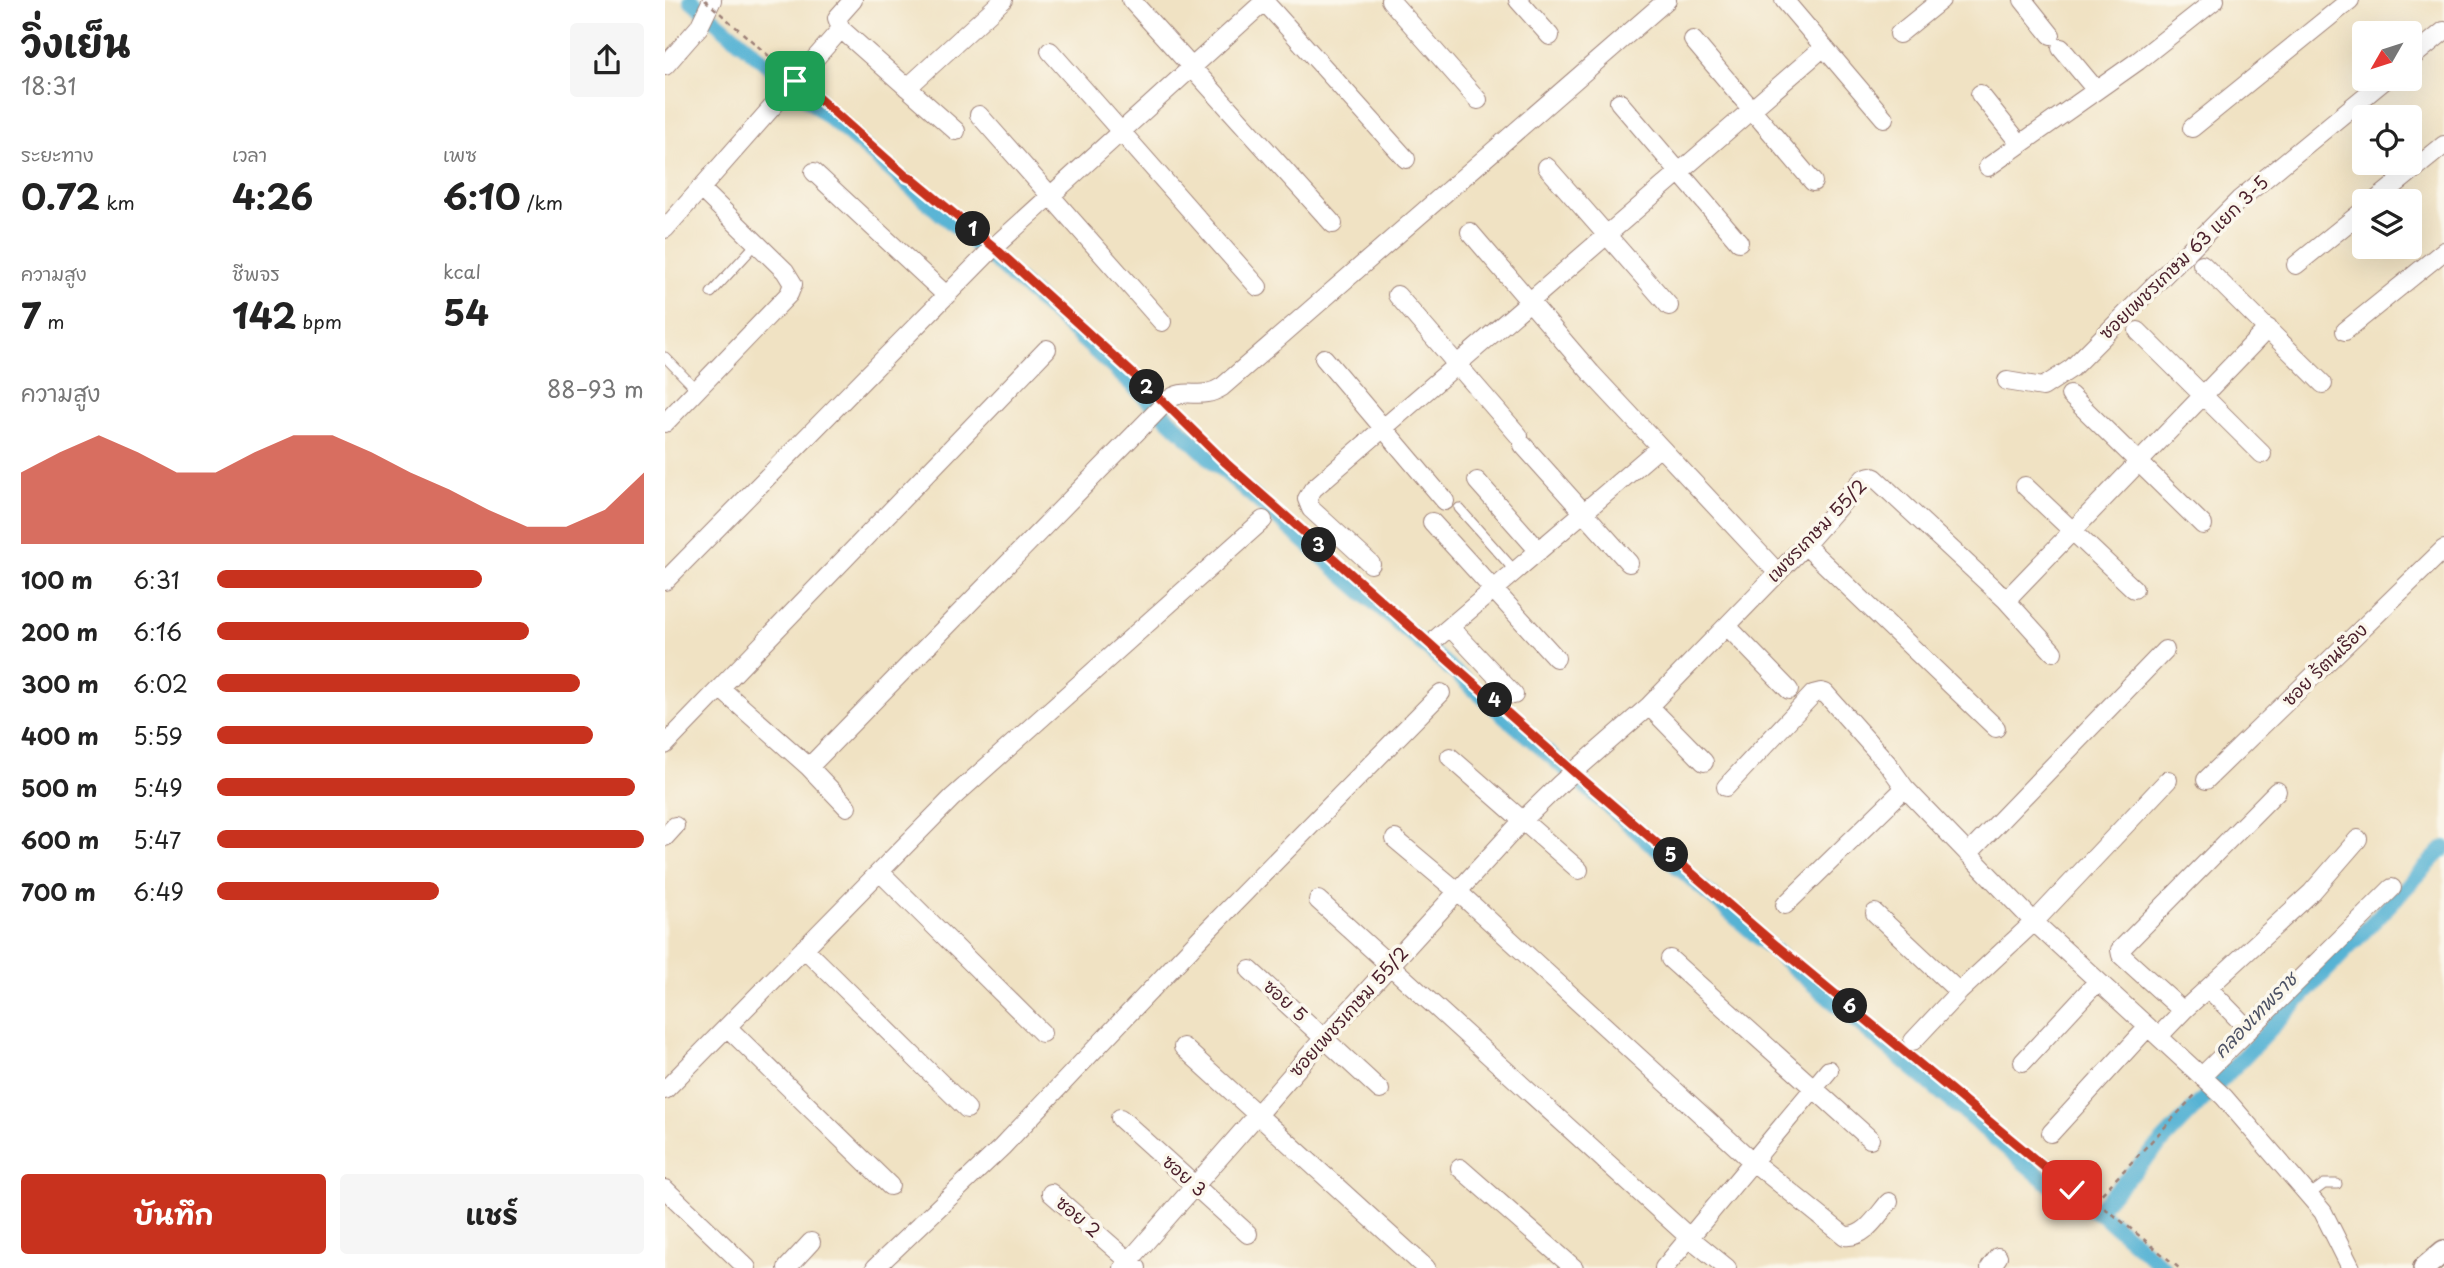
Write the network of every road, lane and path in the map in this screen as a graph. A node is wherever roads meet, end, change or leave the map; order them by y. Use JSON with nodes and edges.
{"nodes":[{"id":1,"x":853,"y":0,"type":"edge"},
{"id":2,"x":1003,"y":0,"type":"edge"},
{"id":3,"x":1131,"y":0,"type":"edge"},
{"id":4,"x":1390,"y":0,"type":"edge"},
{"id":5,"x":1518,"y":0,"type":"edge"},
{"id":6,"x":1667,"y":0,"type":"edge"},
{"id":7,"x":1784,"y":0,"type":"edge"},
{"id":8,"x":1941,"y":0,"type":"edge"},
{"id":9,"x":2023,"y":0,"type":"edge"},
{"id":10,"x":2215,"y":0,"type":"edge"},
{"id":11,"x":2350,"y":0,"type":"edge"},
{"id":12,"x":1265,"y":1,"type":"edge"},
{"id":13,"x":709,"y":3,"type":"edge"},
{"id":14,"x":841,"y":29,"type":"junction"},
{"id":15,"x":2444,"y":31,"type":"edge"},
{"id":16,"x":1899,"y":34,"type":"dead end"},
{"id":17,"x":1551,"y":36,"type":"dead end"},
{"id":18,"x":1693,"y":40,"type":"dead end"},
{"id":19,"x":1824,"y":47,"type":"junction"},
{"id":20,"x":2422,"y":49,"type":"edge"},
{"id":21,"x":1050,"y":51,"type":"dead end"},
{"id":22,"x":665,"y":66,"type":"edge"},
{"id":23,"x":1192,"y":67,"type":"junction"},
{"id":24,"x":792,"y":85,"type":"junction"},
{"id":25,"x":907,"y":88,"type":"junction"},
{"id":26,"x":2096,"y":90,"type":"junction"},
{"id":27,"x":2371,"y":91,"type":"edge"},
{"id":28,"x":1980,"y":94,"type":"dead end"},
{"id":29,"x":1478,"y":100,"type":"dead end"},
{"id":30,"x":1619,"y":102,"type":"dead end"},
{"id":31,"x":1751,"y":110,"type":"junction"},
{"id":32,"x":979,"y":115,"type":"dead end"},
{"id":33,"x":1884,"y":118,"type":"dead end"},
{"id":34,"x":2192,"y":128,"type":"dead end"},
{"id":35,"x":955,"y":131,"type":"dead end"},
{"id":36,"x":1121,"y":131,"type":"junction"},
{"id":37,"x":2020,"y":144,"type":"junction"},
{"id":38,"x":2444,"y":145,"type":"edge"},
{"id":39,"x":1406,"y":159,"type":"dead end"},
{"id":40,"x":1547,"y":167,"type":"dead end"},
{"id":41,"x":1988,"y":167,"type":"dead end"},
{"id":42,"x":814,"y":172,"type":"dead end"},
{"id":43,"x":1679,"y":173,"type":"junction"},
{"id":44,"x":1813,"y":182,"type":"dead end"},
{"id":45,"x":700,"y":188,"type":"junction"},
{"id":46,"x":2390,"y":189,"type":"edge"},
{"id":47,"x":1050,"y":195,"type":"junction"},
{"id":48,"x":2352,"y":220,"type":"edge"},
{"id":49,"x":1333,"y":225,"type":"dead end"},
{"id":50,"x":665,"y":229,"type":"edge"},
{"id":51,"x":1470,"y":232,"type":"dead end"},
{"id":52,"x":1608,"y":235,"type":"junction"},
{"id":53,"x":1739,"y":242,"type":"dead end"},
{"id":54,"x":757,"y":243,"type":"junction"},
{"id":55,"x":993,"y":248,"type":"junction"},
{"id":56,"x":2444,"y":251,"type":"edge"},
{"id":57,"x":2201,"y":264,"type":"dead end"},
{"id":58,"x":2296,"y":265,"type":"dead end"},
{"id":59,"x":1258,"y":287,"type":"dead end"},
{"id":60,"x":711,"y":293,"type":"dead end"},
{"id":61,"x":946,"y":295,"type":"junction"},
{"id":62,"x":1397,"y":295,"type":"dead end"},
{"id":63,"x":1530,"y":301,"type":"junction"},
{"id":64,"x":1669,"y":306,"type":"dead end"},
{"id":65,"x":1162,"y":322,"type":"dead end"},
{"id":66,"x":2267,"y":328,"type":"junction"},
{"id":67,"x":2138,"y":331,"type":"dead end"},
{"id":68,"x":2346,"y":331,"type":"dead end"},
{"id":69,"x":1047,"y":349,"type":"dead end"},
{"id":70,"x":665,"y":357,"type":"edge"},
{"id":71,"x":1324,"y":358,"type":"dead end"},
{"id":72,"x":1457,"y":365,"type":"junction"},
{"id":73,"x":2007,"y":381,"type":"dead end"},
{"id":74,"x":2323,"y":384,"type":"dead end"},
{"id":75,"x":697,"y":390,"type":"junction"},
{"id":76,"x":2070,"y":395,"type":"dead end"},
{"id":77,"x":2203,"y":395,"type":"junction"},
{"id":78,"x":1164,"y":404,"type":"junction"},
{"id":79,"x":665,"y":423,"type":"edge"},
{"id":80,"x":1385,"y":428,"type":"junction"},
{"id":81,"x":1660,"y":447,"type":"junction"},
{"id":82,"x":2262,"y":454,"type":"dead end"},
{"id":83,"x":2138,"y":463,"type":"junction"},
{"id":84,"x":1477,"y":481,"type":"dead end"},
{"id":85,"x":2025,"y":486,"type":"dead end"},
{"id":86,"x":1452,"y":504,"type":"joint"},
{"id":87,"x":1583,"y":513,"type":"junction"},
{"id":88,"x":1263,"y":520,"type":"dead end"},
{"id":89,"x":1432,"y":522,"type":"dead end"},
{"id":90,"x":2203,"y":525,"type":"dead end"},
{"id":91,"x":2072,"y":531,"type":"junction"},
{"id":92,"x":1805,"y":545,"type":"junction"},
{"id":93,"x":2444,"y":549,"type":"edge"},
{"id":94,"x":1539,"y":551,"type":"junction"},
{"id":95,"x":1629,"y":562,"type":"dead end"},
{"id":96,"x":1371,"y":564,"type":"dead end"},
{"id":97,"x":1515,"y":571,"type":"junction"},
{"id":98,"x":1777,"y":572,"type":"junction"},
{"id":99,"x":665,"y":581,"type":"edge"},
{"id":100,"x":1494,"y":590,"type":"junction"},
{"id":101,"x":2134,"y":590,"type":"dead end"},
{"id":102,"x":2006,"y":600,"type":"junction"},
{"id":103,"x":1727,"y":626,"type":"junction"},
{"id":104,"x":2165,"y":650,"type":"dead end"},
{"id":105,"x":2053,"y":652,"type":"dead end"},
{"id":106,"x":1556,"y":658,"type":"dead end"},
{"id":107,"x":720,"y":688,"type":"junction"},
{"id":108,"x":1789,"y":690,"type":"dead end"},
{"id":109,"x":1441,"y":693,"type":"dead end"},
{"id":110,"x":1514,"y":695,"type":"dead end"},
{"id":111,"x":1649,"y":706,"type":"junction"},
{"id":112,"x":1996,"y":729,"type":"dead end"},
{"id":113,"x":665,"y":745,"type":"edge"},
{"id":114,"x":1450,"y":757,"type":"dead end"},
{"id":115,"x":1705,"y":762,"type":"dead end"},
{"id":116,"x":809,"y":767,"type":"junction"},
{"id":117,"x":1573,"y":773,"type":"junction"},
{"id":118,"x":2168,"y":780,"type":"dead end"},
{"id":119,"x":2206,"y":780,"type":"dead end"},
{"id":120,"x":1726,"y":787,"type":"dead end"},
{"id":121,"x":1905,"y":788,"type":"junction"},
{"id":122,"x":2277,"y":791,"type":"dead end"},
{"id":123,"x":847,"y":807,"type":"dead end"},
{"id":124,"x":1523,"y":820,"type":"junction"},
{"id":125,"x":1395,"y":839,"type":"dead end"},
{"id":126,"x":2358,"y":839,"type":"dead end"},
{"id":127,"x":1968,"y":854,"type":"junction"},
{"id":128,"x":1579,"y":870,"type":"dead end"},
{"id":129,"x":880,"y":872,"type":"junction"},
{"id":130,"x":2392,"y":888,"type":"dead end"},
{"id":131,"x":1457,"y":891,"type":"junction"},
{"id":132,"x":1318,"y":900,"type":"dead end"},
{"id":133,"x":1785,"y":905,"type":"dead end"},
{"id":134,"x":1875,"y":913,"type":"dead end"},
{"id":135,"x":2033,"y":922,"type":"junction"},
{"id":136,"x":804,"y":948,"type":"junction"},
{"id":137,"x":1670,"y":959,"type":"dead end"},
{"id":138,"x":1391,"y":966,"type":"junction"},
{"id":139,"x":1251,"y":970,"type":"dead end"},
{"id":140,"x":2098,"y":981,"type":"junction"},
{"id":141,"x":2209,"y":989,"type":"junction"},
{"id":142,"x":1959,"y":992,"type":"junction"},
{"id":143,"x":2183,"y":1011,"type":"junction"},
{"id":144,"x":727,"y":1027,"type":"junction"},
{"id":145,"x":2249,"y":1030,"type":"junction"},
{"id":146,"x":2154,"y":1032,"type":"junction"},
{"id":147,"x":1042,"y":1033,"type":"dead end"},
{"id":148,"x":1324,"y":1038,"type":"junction"},
{"id":149,"x":1913,"y":1041,"type":"dead end"},
{"id":150,"x":1184,"y":1047,"type":"dead end"},
{"id":151,"x":2024,"y":1062,"type":"dead end"},
{"id":152,"x":1829,"y":1070,"type":"dead end"},
{"id":153,"x":2207,"y":1080,"type":"junction"},
{"id":154,"x":1814,"y":1089,"type":"junction"},
{"id":155,"x":665,"y":1090,"type":"edge"},
{"id":156,"x":1380,"y":1090,"type":"dead end"},
{"id":157,"x":967,"y":1109,"type":"dead end"},
{"id":158,"x":1257,"y":1114,"type":"junction"},
{"id":159,"x":1120,"y":1118,"type":"dead end"},
{"id":160,"x":2051,"y":1133,"type":"dead end"},
{"id":161,"x":1870,"y":1139,"type":"dead end"},
{"id":162,"x":1753,"y":1162,"type":"junction"},
{"id":163,"x":1460,"y":1168,"type":"dead end"},
{"id":164,"x":2337,"y":1184,"type":"dead end"},
{"id":165,"x":890,"y":1186,"type":"dead end"},
{"id":166,"x":1194,"y":1186,"type":"junction"},
{"id":167,"x":665,"y":1189,"type":"edge"},
{"id":168,"x":1051,"y":1193,"type":"dead end"},
{"id":169,"x":2309,"y":1195,"type":"junction"},
{"id":170,"x":2095,"y":1201,"type":"junction"},
{"id":171,"x":1889,"y":1202,"type":"dead end"},
{"id":172,"x":1248,"y":1234,"type":"dead end"},
{"id":173,"x":1690,"y":1238,"type":"junction"},
{"id":174,"x":811,"y":1242,"type":"dead end"},
{"id":175,"x":2444,"y":1251,"type":"edge"},
{"id":176,"x":1129,"y":1266,"type":"edge"},
{"id":177,"x":747,"y":1268,"type":"edge"},
{"id":178,"x":787,"y":1268,"type":"edge"},
{"id":179,"x":875,"y":1268,"type":"edge"},
{"id":180,"x":1426,"y":1268,"type":"edge"},
{"id":181,"x":1574,"y":1268,"type":"edge"},
{"id":182,"x":1664,"y":1268,"type":"edge"},
{"id":183,"x":1727,"y":1268,"type":"edge"},
{"id":184,"x":2179,"y":1268,"type":"edge"},
{"id":185,"x":2351,"y":1268,"type":"edge"},
{"id":186,"x":2424,"y":1268,"type":"edge"}],
"edges":[{"from":1,"to":14,"type":"street"},
{"from":2,"to":25,"type":"street"},
{"from":3,"to":23,"type":"street"},
{"from":4,"to":29,"type":"street"},
{"from":5,"to":17,"type":"street"},
{"from":6,"to":78,"type":"street"},
{"from":7,"to":19,"type":"street"},
{"from":8,"to":16,"type":"street"},
{"from":9,"to":26,"type":"street"},
{"from":10,"to":26,"type":"street"},
{"from":11,"to":34,"type":"street"},
{"from":12,"to":23,"type":"street"},
{"from":12,"to":39,"type":"street"},
{"from":13,"to":22,"type":"street"},
{"from":13,"to":24,"type":"path","bridge":true},
{"from":14,"to":24,"type":"street"},
{"from":14,"to":25,"type":"street"},
{"from":15,"to":20,"type":"street"},
{"from":18,"to":31,"type":"street"},
{"from":19,"to":31,"type":"street"},
{"from":19,"to":33,"type":"street"},
{"from":21,"to":36,"type":"street"},
{"from":23,"to":36,"type":"street"},
{"from":23,"to":49,"type":"street"},
{"from":24,"to":45,"type":"street"},
{"from":24,"to":55,"type":"path","bridge":true},
{"from":25,"to":35,"type":"street"},
{"from":26,"to":37,"type":"street"},
{"from":27,"to":73,"type":"street","name":"ซอยเพชรเกษม 63 แยก 3-5"},
{"from":28,"to":37,"type":"street"},
{"from":30,"to":43,"type":"street"},
{"from":31,"to":43,"type":"street"},
{"from":31,"to":44,"type":"street"},
{"from":32,"to":47,"type":"street"},
{"from":36,"to":47,"type":"street"},
{"from":36,"to":59,"type":"street"},
{"from":37,"to":41,"type":"street"},
{"from":38,"to":46,"type":"street"},
{"from":40,"to":52,"type":"street"},
{"from":42,"to":61,"type":"street"},
{"from":43,"to":52,"type":"street"},
{"from":43,"to":53,"type":"street"},
{"from":45,"to":50,"type":"street"},
{"from":45,"to":54,"type":"street"},
{"from":47,"to":55,"type":"street"},
{"from":47,"to":65,"type":"street"},
{"from":48,"to":58,"type":"street"},
{"from":51,"to":63,"type":"street"},
{"from":52,"to":63,"type":"street"},
{"from":52,"to":64,"type":"street"},
{"from":54,"to":60,"type":"lane"},
{"from":54,"to":75,"type":"street"},
{"from":55,"to":61,"type":"street"},
{"from":55,"to":78,"type":"path","bridge":true},
{"from":56,"to":68,"type":"street"},
{"from":57,"to":66,"type":"street"},
{"from":61,"to":99,"type":"street"},
{"from":62,"to":72,"type":"street"},
{"from":63,"to":72,"type":"street"},
{"from":63,"to":81,"type":"street"},
{"from":66,"to":74,"type":"street"},
{"from":66,"to":77,"type":"street"},
{"from":67,"to":77,"type":"street"},
{"from":69,"to":107,"type":"street"},
{"from":70,"to":75,"type":"lane"},
{"from":71,"to":80,"type":"street"},
{"from":72,"to":80,"type":"street"},
{"from":72,"to":87,"type":"street"},
{"from":75,"to":79,"type":"street"},
{"from":76,"to":83,"type":"street"},
{"from":77,"to":82,"type":"street"},
{"from":77,"to":83,"type":"street"},
{"from":78,"to":116,"type":"street"},
{"from":78,"to":117,"type":"path","bridge":true},
{"from":80,"to":86,"type":"street"},
{"from":80,"to":96,"type":"street"},
{"from":81,"to":87,"type":"street"},
{"from":81,"to":98,"type":"street"},
{"from":83,"to":90,"type":"street"},
{"from":83,"to":91,"type":"street"},
{"from":84,"to":94,"type":"street"},
{"from":85,"to":91,"type":"street"},
{"from":86,"to":97,"type":"lane"},
{"from":87,"to":94,"type":"street"},
{"from":87,"to":95,"type":"street"},
{"from":88,"to":129,"type":"street"},
{"from":89,"to":100,"type":"street"},
{"from":91,"to":101,"type":"street"},
{"from":91,"to":102,"type":"street"},
{"from":92,"to":98,"type":"street","name":"เพชรเกษม 55/2"},
{"from":92,"to":102,"type":"street","name":"เพชรเกษม 55/2"},
{"from":92,"to":112,"type":"street"},
{"from":93,"to":119,"type":"street","name":"ซอย ร้ตนเรึอง"},
{"from":94,"to":97,"type":"street"},
{"from":97,"to":100,"type":"street"},
{"from":98,"to":103,"type":"street","name":"เพชรเกษม 55/2"},
{"from":100,"to":106,"type":"street"},
{"from":100,"to":110,"type":"street"},
{"from":102,"to":105,"type":"street","name":"เพชรเกษม 55/2"},
{"from":103,"to":108,"type":"street"},
{"from":103,"to":111,"type":"street","name":"เพชรเกษม 55/2"},
{"from":104,"to":127,"type":"street"},
{"from":107,"to":113,"type":"street"},
{"from":107,"to":116,"type":"street"},
{"from":109,"to":179,"type":"street"},
{"from":111,"to":115,"type":"street"},
{"from":111,"to":117,"type":"street","name":"เพชรเกษม 55/2"},
{"from":114,"to":124,"type":"street"},
{"from":116,"to":123,"type":"street"},
{"from":117,"to":124,"type":"street","name":"ซอยเพชรเกษม 55/2"},
{"from":117,"to":170,"type":"path","bridge":true},
{"from":118,"to":135,"type":"street"},
{"from":120,"to":121,"type":"street"},
{"from":121,"to":127,"type":"street"},
{"from":121,"to":133,"type":"street"},
{"from":122,"to":143,"type":"street"},
{"from":124,"to":128,"type":"street"},
{"from":124,"to":131,"type":"street","name":"ซอยเพชรเกษม 55/2"},
{"from":125,"to":131,"type":"street"},
{"from":126,"to":141,"type":"street"},
{"from":127,"to":135,"type":"street"},
{"from":129,"to":136,"type":"street"},
{"from":129,"to":147,"type":"street"},
{"from":130,"to":145,"type":"street"},
{"from":131,"to":138,"type":"street","name":"ซอยเพชรเกษม 55/2"},
{"from":131,"to":162,"type":"street"},
{"from":132,"to":138,"type":"street"},
{"from":134,"to":142,"type":"street"},
{"from":135,"to":140,"type":"street"},
{"from":135,"to":142,"type":"street"},
{"from":136,"to":144,"type":"street"},
{"from":136,"to":157,"type":"street"},
{"from":137,"to":154,"type":"street"},
{"from":138,"to":148,"type":"street","name":"ซอยเพชรเกษม 55/2"},
{"from":138,"to":173,"type":"street"},
{"from":139,"to":148,"type":"street","name":"ซอย 5"},
{"from":140,"to":146,"type":"street"},
{"from":140,"to":151,"type":"street"},
{"from":141,"to":143,"type":"street"},
{"from":141,"to":145,"type":"street"},
{"from":142,"to":149,"type":"street"},
{"from":143,"to":146,"type":"street"},
{"from":144,"to":155,"type":"street"},
{"from":144,"to":165,"type":"street"},
{"from":145,"to":153,"type":"street"},
{"from":146,"to":153,"type":"street"},
{"from":146,"to":160,"type":"street"},
{"from":148,"to":156,"type":"street","name":"ซอย 5"},
{"from":148,"to":158,"type":"street","name":"ซอยเพชรเกษม 55/2"},
{"from":150,"to":158,"type":"street"},
{"from":152,"to":154,"type":"street"},
{"from":153,"to":169,"type":"street"},
{"from":153,"to":170,"type":"path"},
{"from":154,"to":161,"type":"street"},
{"from":154,"to":162,"type":"street"},
{"from":158,"to":166,"type":"street","name":"ซอยเพชรเกษม 55/2"},
{"from":158,"to":180,"type":"street"},
{"from":159,"to":166,"type":"street","name":"ซอย 3"},
{"from":162,"to":171,"type":"street"},
{"from":162,"to":173,"type":"street"},
{"from":163,"to":181,"type":"street"},
{"from":164,"to":169,"type":"lane"},
{"from":166,"to":172,"type":"street","name":"ซอย 3"},
{"from":166,"to":176,"type":"street","name":"ซอยเพชรเกษม 55/2"},
{"from":167,"to":177,"type":"street"},
{"from":168,"to":176,"type":"street","name":"ซอย 2"},
{"from":169,"to":185,"type":"street"},
{"from":170,"to":184,"type":"path","bridge":true},
{"from":173,"to":182,"type":"street"},
{"from":173,"to":183,"type":"street"},
{"from":174,"to":178,"type":"street"},
{"from":175,"to":186,"type":"street"}]}
